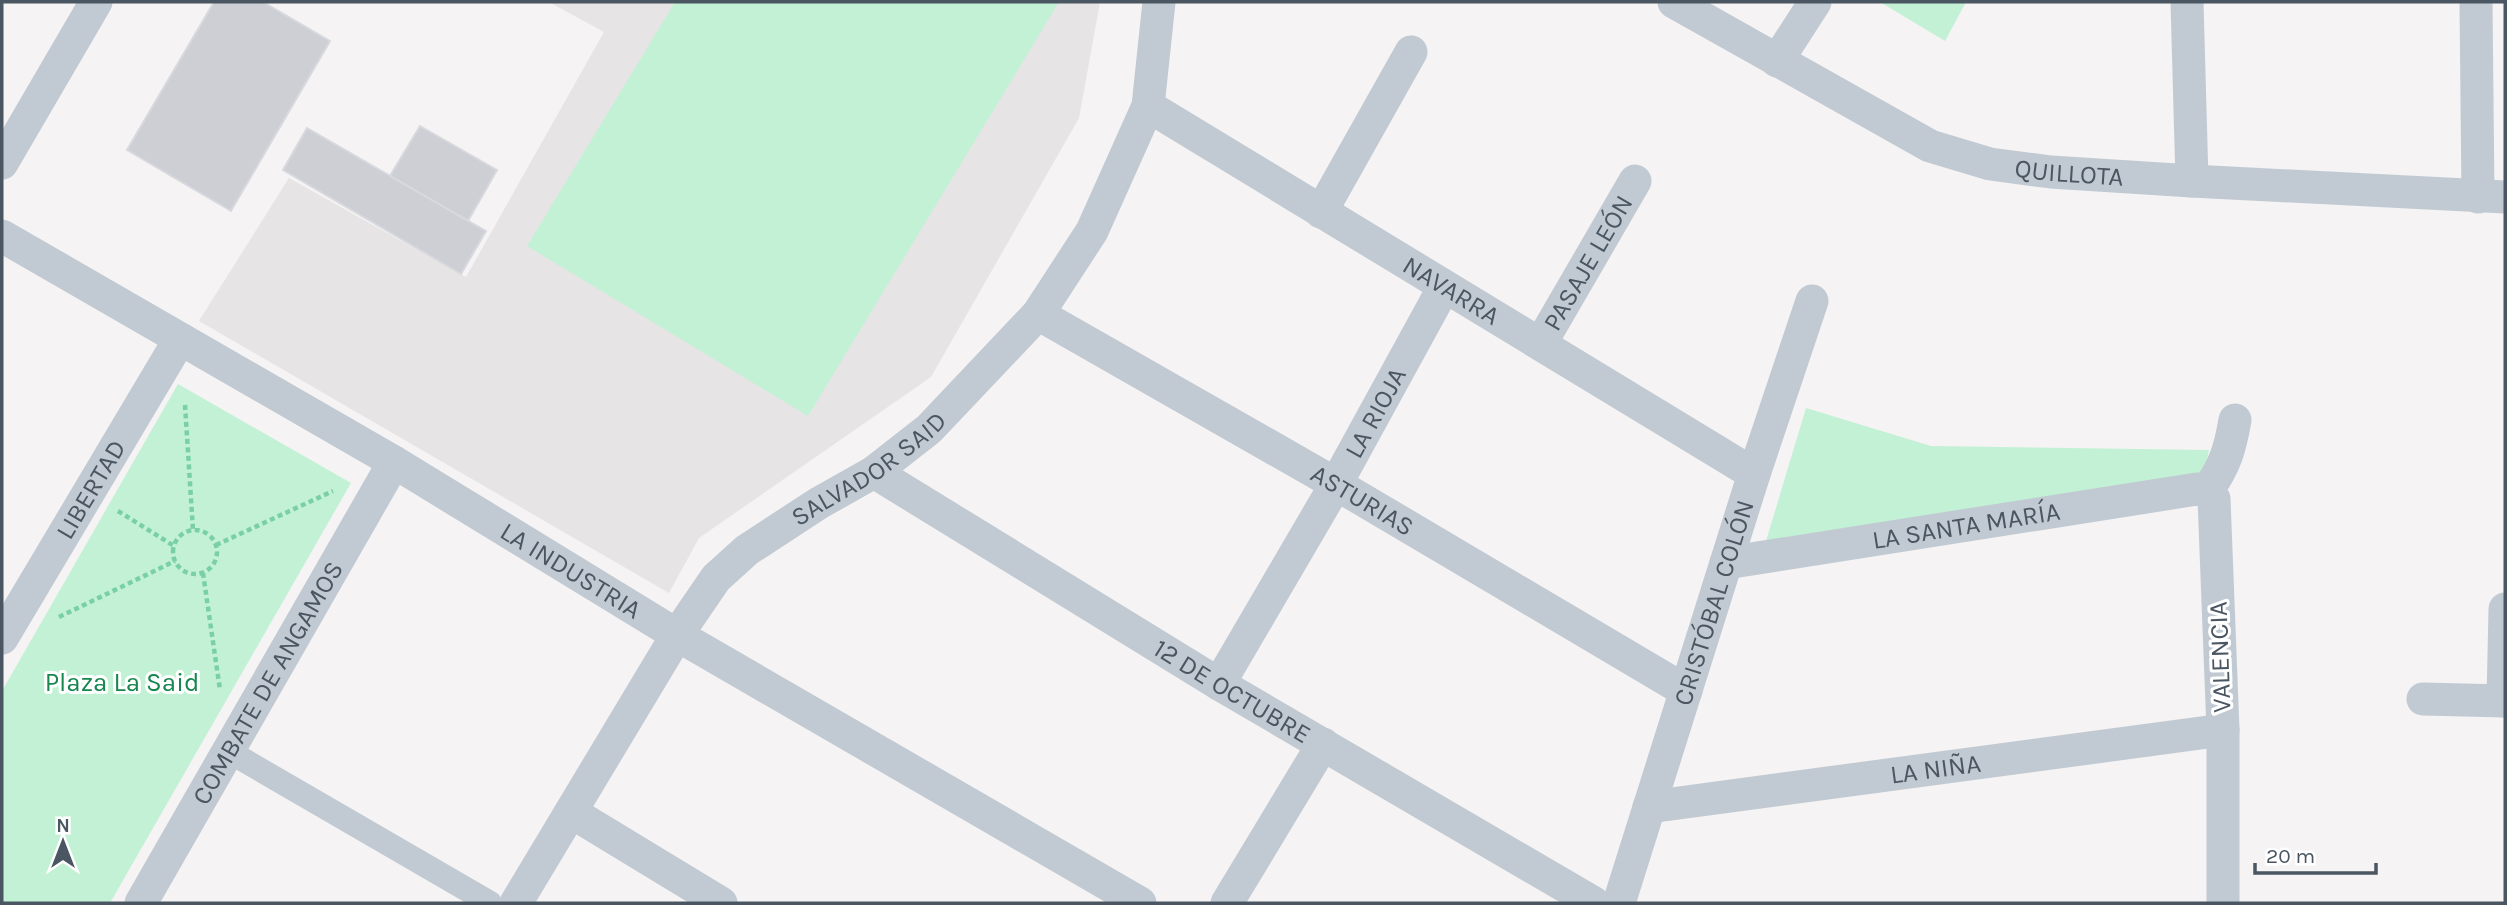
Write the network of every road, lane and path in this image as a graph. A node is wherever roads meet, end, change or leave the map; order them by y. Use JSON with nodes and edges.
{"nodes":[{"id":1,"x":96,"y":2,"type":"edge"},
{"id":2,"x":1159,"y":2,"type":"edge"},
{"id":3,"x":1674,"y":2,"type":"edge"},
{"id":4,"x":1815,"y":2,"type":"edge"},
{"id":5,"x":2188,"y":2,"type":"edge"},
{"id":6,"x":2476,"y":2,"type":"edge"},
{"id":7,"x":1411,"y":52,"type":"dead end"},
{"id":8,"x":1777,"y":61,"type":"junction"},
{"id":9,"x":1148,"y":106,"type":"junction"},
{"id":10,"x":2,"y":163,"type":"edge"},
{"id":11,"x":1635,"y":181,"type":"dead end"},
{"id":12,"x":2192,"y":181,"type":"junction"},
{"id":13,"x":2492,"y":197,"type":"edge"},
{"id":14,"x":1321,"y":212,"type":"junction"},
{"id":15,"x":2,"y":236,"type":"edge"},
{"id":16,"x":1444,"y":287,"type":"junction"},
{"id":17,"x":1812,"y":301,"type":"dead end"},
{"id":18,"x":1038,"y":314,"type":"junction"},
{"id":19,"x":180,"y":339,"type":"junction"},
{"id":20,"x":1541,"y":343,"type":"junction"},
{"id":21,"x":2235,"y":420,"type":"dead end"},
{"id":22,"x":394,"y":462,"type":"junction"},
{"id":23,"x":874,"y":471,"type":"junction"},
{"id":24,"x":1754,"y":474,"type":"junction"},
{"id":25,"x":1336,"y":484,"type":"junction"},
{"id":26,"x":2207,"y":491,"type":"junction"},
{"id":27,"x":90,"y":494,"type":"junction"},
{"id":28,"x":193,"y":530,"type":"junction"},
{"id":29,"x":216,"y":545,"type":"junction"},
{"id":30,"x":174,"y":546,"type":"junction"},
{"id":31,"x":175,"y":561,"type":"junction"},
{"id":32,"x":1726,"y":563,"type":"junction"},
{"id":33,"x":204,"y":573,"type":"junction"},
{"id":34,"x":2505,"y":610,"type":"edge"},
{"id":35,"x":7,"y":621,"type":"edge"},
{"id":36,"x":51,"y":621,"type":"dead end"},
{"id":37,"x":677,"y":635,"type":"junction"},
{"id":38,"x":1219,"y":684,"type":"junction"},
{"id":39,"x":1686,"y":691,"type":"junction"},
{"id":40,"x":2423,"y":699,"type":"dead end"},
{"id":41,"x":2504,"y":701,"type":"edge"},
{"id":42,"x":2222,"y":730,"type":"junction"},
{"id":43,"x":1323,"y":744,"type":"junction"},
{"id":44,"x":228,"y":751,"type":"junction"},
{"id":45,"x":1649,"y":807,"type":"junction"},
{"id":46,"x":571,"y":812,"type":"junction"},
{"id":47,"x":141,"y":903,"type":"edge"},
{"id":48,"x":490,"y":903,"type":"edge"},
{"id":49,"x":516,"y":903,"type":"edge"},
{"id":50,"x":721,"y":903,"type":"edge"},
{"id":51,"x":1140,"y":903,"type":"edge"},
{"id":52,"x":1227,"y":903,"type":"edge"},
{"id":53,"x":1594,"y":903,"type":"edge"},
{"id":54,"x":1619,"y":903,"type":"edge"},
{"id":55,"x":2222,"y":903,"type":"edge"}],
"edges":[{"from":1,"to":10,"type":"street"},
{"from":2,"to":9,"type":"street","name":"SALVADOR SAID"},
{"from":3,"to":8,"type":"street","name":"QUILLOTA"},
{"from":4,"to":8,"type":"street"},
{"from":5,"to":12,"type":"street"},
{"from":6,"to":13,"type":"street"},
{"from":7,"to":14,"type":"street"},
{"from":8,"to":12,"type":"street","name":"QUILLOTA"},
{"from":9,"to":14,"type":"street","name":"NAVARRA"},
{"from":9,"to":18,"type":"street","name":"SALVADOR SAID"},
{"from":11,"to":20,"type":"street","name":"PASAJE LEÓN"},
{"from":12,"to":13,"type":"street","name":"QUILLOTA"},
{"from":14,"to":16,"type":"street","name":"NAVARRA"},
{"from":15,"to":19,"type":"street","name":"LA INDUSTRIA"},
{"from":16,"to":20,"type":"street","name":"NAVARRA"},
{"from":16,"to":25,"type":"street","name":"LA RIOJA"},
{"from":17,"to":24,"type":"street","name":"CRISTÓBAL COLÓN"},
{"from":18,"to":23,"type":"street","name":"SALVADOR SAID"},
{"from":18,"to":25,"type":"street","name":"ASTURIAS"},
{"from":19,"to":22,"type":"street","name":"LA INDUSTRIA"},
{"from":19,"to":27,"type":"street","name":"LIBERTAD"},
{"from":19,"to":28,"type":"path"},
{"from":20,"to":24,"type":"street","name":"NAVARRA"},
{"from":21,"to":26,"type":"street"},
{"from":22,"to":29,"type":"path"},
{"from":22,"to":37,"type":"street","name":"LA INDUSTRIA"},
{"from":22,"to":44,"type":"street","name":"COMBATE DE ANGAMOS"},
{"from":23,"to":37,"type":"street","name":"SALVADOR SAID"},
{"from":23,"to":38,"type":"street","name":"12 DE OCTUBRE"},
{"from":24,"to":32,"type":"street","name":"CRISTÓBAL COLÓN"},
{"from":25,"to":38,"type":"street","name":"LA RIOJA"},
{"from":25,"to":39,"type":"street","name":"ASTURIAS"},
{"from":26,"to":32,"type":"street","name":"LA SANTA MARÍA"},
{"from":26,"to":42,"type":"street","name":"VALENCIA"},
{"from":27,"to":30,"type":"path"},
{"from":27,"to":35,"type":"street","name":"LIBERTAD"},
{"from":28,"to":29,"type":"path"},
{"from":28,"to":30,"type":"path"},
{"from":29,"to":33,"type":"path"},
{"from":30,"to":31,"type":"path"},
{"from":31,"to":33,"type":"path"},
{"from":31,"to":36,"type":"path"},
{"from":32,"to":39,"type":"street","name":"CRISTÓBAL COLÓN"},
{"from":33,"to":44,"type":"path"},
{"from":34,"to":41,"type":"street"},
{"from":37,"to":46,"type":"street","name":"SALVADOR SAID"},
{"from":37,"to":51,"type":"street","name":"LA INDUSTRIA"},
{"from":38,"to":43,"type":"street","name":"12 DE OCTUBRE"},
{"from":39,"to":45,"type":"street","name":"CRISTÓBAL COLÓN"},
{"from":40,"to":41,"type":"street"},
{"from":42,"to":45,"type":"street","name":"LA NIÑA"},
{"from":42,"to":55,"type":"street","name":"VALENCIA"},
{"from":43,"to":52,"type":"street"},
{"from":43,"to":53,"type":"street","name":"12 DE OCTUBRE"},
{"from":44,"to":47,"type":"street","name":"COMBATE DE ANGAMOS"},
{"from":44,"to":48,"type":"street"},
{"from":45,"to":54,"type":"street","name":"CRISTÓBAL COLÓN"},
{"from":46,"to":49,"type":"street","name":"SALVADOR SAID"},
{"from":46,"to":50,"type":"street"}]}
